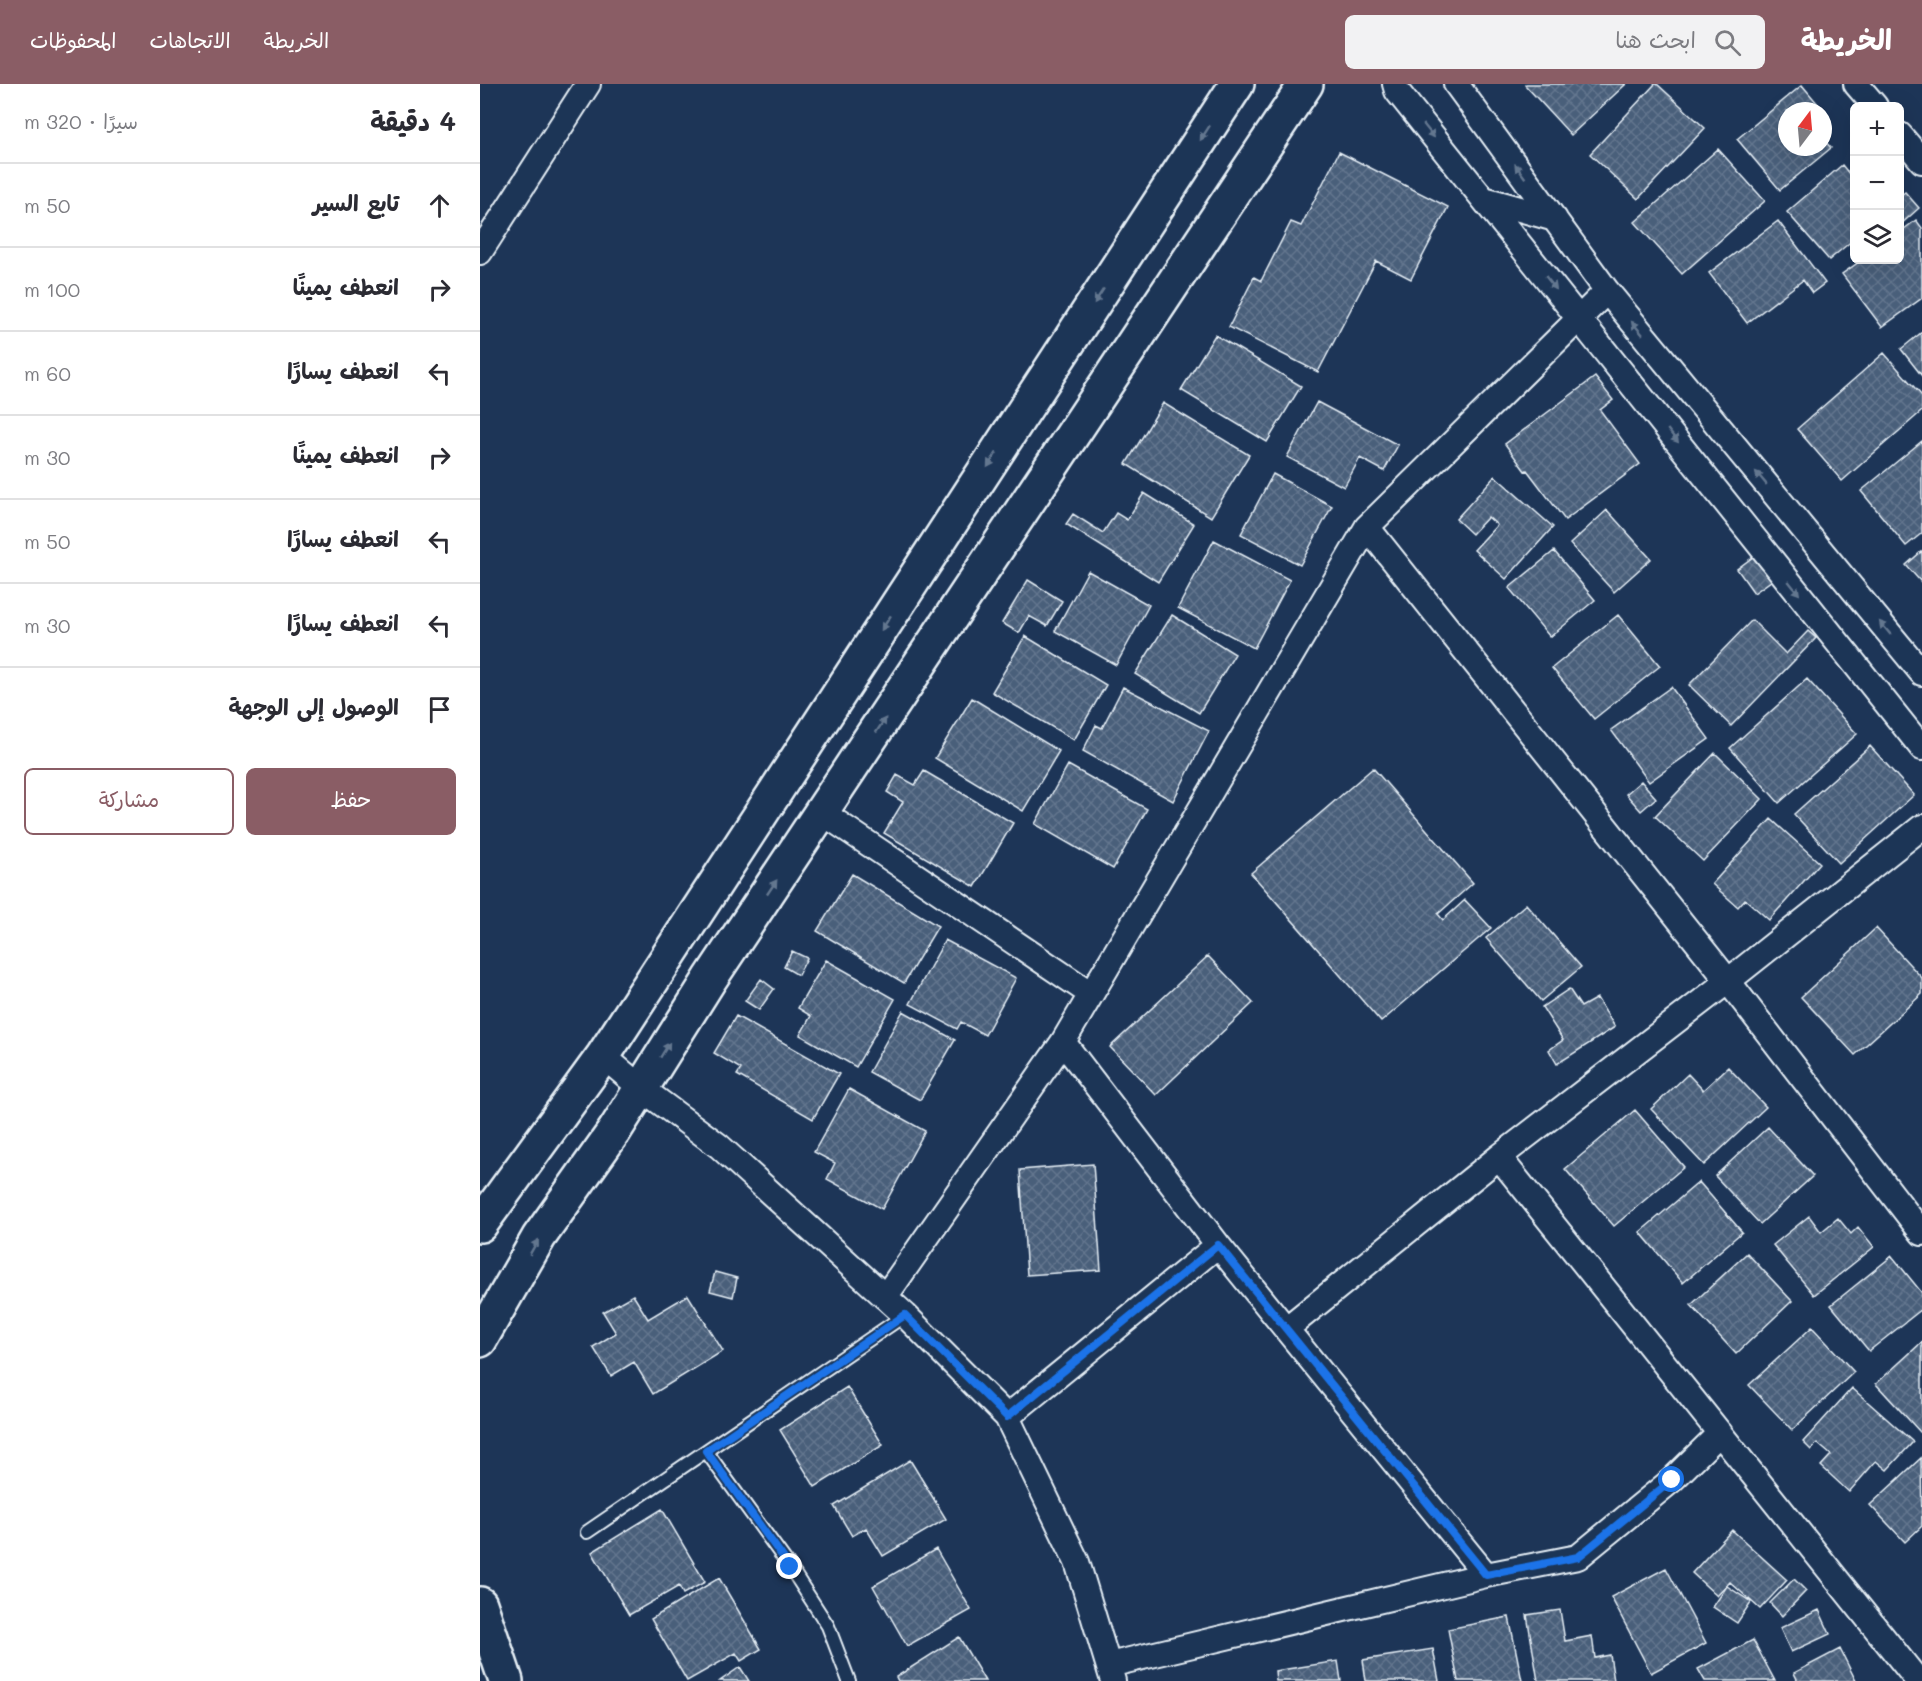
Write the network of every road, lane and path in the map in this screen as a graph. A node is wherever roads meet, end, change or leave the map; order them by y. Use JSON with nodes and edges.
{"nodes":[{"id":1,"x":588,"y":84,"type":"edge"},
{"id":2,"x":1237,"y":84,"type":"edge"},
{"id":3,"x":1306,"y":84,"type":"edge"},
{"id":4,"x":1856,"y":84,"type":"edge"},
{"id":5,"x":1394,"y":86,"type":"edge"},
{"id":6,"x":1464,"y":87,"type":"edge"},
{"id":7,"x":1872,"y":102,"type":"edge"},
{"id":8,"x":1904,"y":141,"type":"edge"},
{"id":9,"x":1922,"y":161,"type":"edge"},
{"id":10,"x":1484,"y":199,"type":"junction"},
{"id":11,"x":1555,"y":219,"type":"junction"},
{"id":12,"x":480,"y":252,"type":"edge"},
{"id":13,"x":1607,"y":291,"type":"junction"},
{"id":14,"x":1579,"y":318,"type":"junction"},
{"id":15,"x":1367,"y":527,"type":"junction"},
{"id":16,"x":1922,"y":674,"type":"edge"},
{"id":17,"x":1922,"y":748,"type":"edge"},
{"id":18,"x":823,"y":813,"type":"junction"},
{"id":19,"x":1922,"y":828,"type":"edge"},
{"id":20,"x":1728,"y":981,"type":"junction"},
{"id":21,"x":1091,"y":994,"type":"junction"},
{"id":22,"x":1064,"y":1042,"type":"junction"},
{"id":23,"x":603,"y":1056,"type":"junction"},
{"id":24,"x":641,"y":1088,"type":"junction"},
{"id":25,"x":1499,"y":1157,"type":"junction"},
{"id":26,"x":481,"y":1222,"type":"edge"},
{"id":27,"x":1922,"y":1233,"type":"edge"},
{"id":28,"x":1218,"y":1245,"type":"junction"},
{"id":29,"x":885,"y":1297,"type":"junction"},
{"id":30,"x":492,"y":1305,"type":"edge"},
{"id":31,"x":905,"y":1315,"type":"junction"},
{"id":32,"x":1286,"y":1329,"type":"junction"},
{"id":33,"x":480,"y":1340,"type":"edge"},
{"id":34,"x":1007,"y":1417,"type":"junction"},
{"id":35,"x":1720,"y":1433,"type":"junction"},
{"id":36,"x":706,"y":1451,"type":"junction"},
{"id":37,"x":587,"y":1532,"type":"dead end"},
{"id":38,"x":1486,"y":1575,"type":"junction"},
{"id":39,"x":480,"y":1604,"type":"edge"},
{"id":40,"x":1111,"y":1673,"type":"edge"},
{"id":41,"x":506,"y":1681,"type":"edge"},
{"id":42,"x":849,"y":1681,"type":"edge"},
{"id":43,"x":1918,"y":1681,"type":"edge"}],
"edges":[{"from":1,"to":12,"type":"street"},
{"from":2,"to":23,"type":"street","one_way":true},
{"from":18,"to":3,"type":"street","one_way":true},
{"from":4,"to":7,"type":"street"},
{"from":5,"to":10,"type":"street","one_way":true},
{"from":11,"to":6,"type":"street","one_way":true},
{"from":8,"to":9,"type":"street"},
{"from":10,"to":11,"type":"street"},
{"from":10,"to":14,"type":"street","one_way":true},
{"from":11,"to":13,"type":"street"},
{"from":13,"to":14,"type":"street"},
{"from":16,"to":13,"type":"street","one_way":true},
{"from":14,"to":15,"type":"street"},
{"from":14,"to":17,"type":"street","one_way":true},
{"from":15,"to":20,"type":"street"},
{"from":15,"to":21,"type":"street"},
{"from":18,"to":21,"type":"street"},
{"from":24,"to":18,"type":"street","one_way":true},
{"from":19,"to":20,"type":"street"},
{"from":20,"to":25,"type":"street"},
{"from":20,"to":27,"type":"street"},
{"from":21,"to":22,"type":"street"},
{"from":22,"to":28,"type":"street"},
{"from":22,"to":29,"type":"street"},
{"from":23,"to":24,"type":"street"},
{"from":23,"to":26,"type":"street"},
{"from":24,"to":29,"type":"street"},
{"from":30,"to":24,"type":"street","one_way":true},
{"from":25,"to":32,"type":"street"},
{"from":25,"to":35,"type":"street"},
{"from":28,"to":32,"type":"street"},
{"from":28,"to":34,"type":"street"},
{"from":29,"to":31,"type":"street"},
{"from":30,"to":33,"type":"street"},
{"from":31,"to":34,"type":"street"},
{"from":31,"to":36,"type":"lane"},
{"from":32,"to":38,"type":"street"},
{"from":34,"to":40,"type":"street"},
{"from":35,"to":38,"type":"street"},
{"from":35,"to":43,"type":"street"},
{"from":36,"to":37,"type":"lane"},
{"from":36,"to":42,"type":"lane"},
{"from":38,"to":40,"type":"street"},
{"from":39,"to":41,"type":"street"}]}
